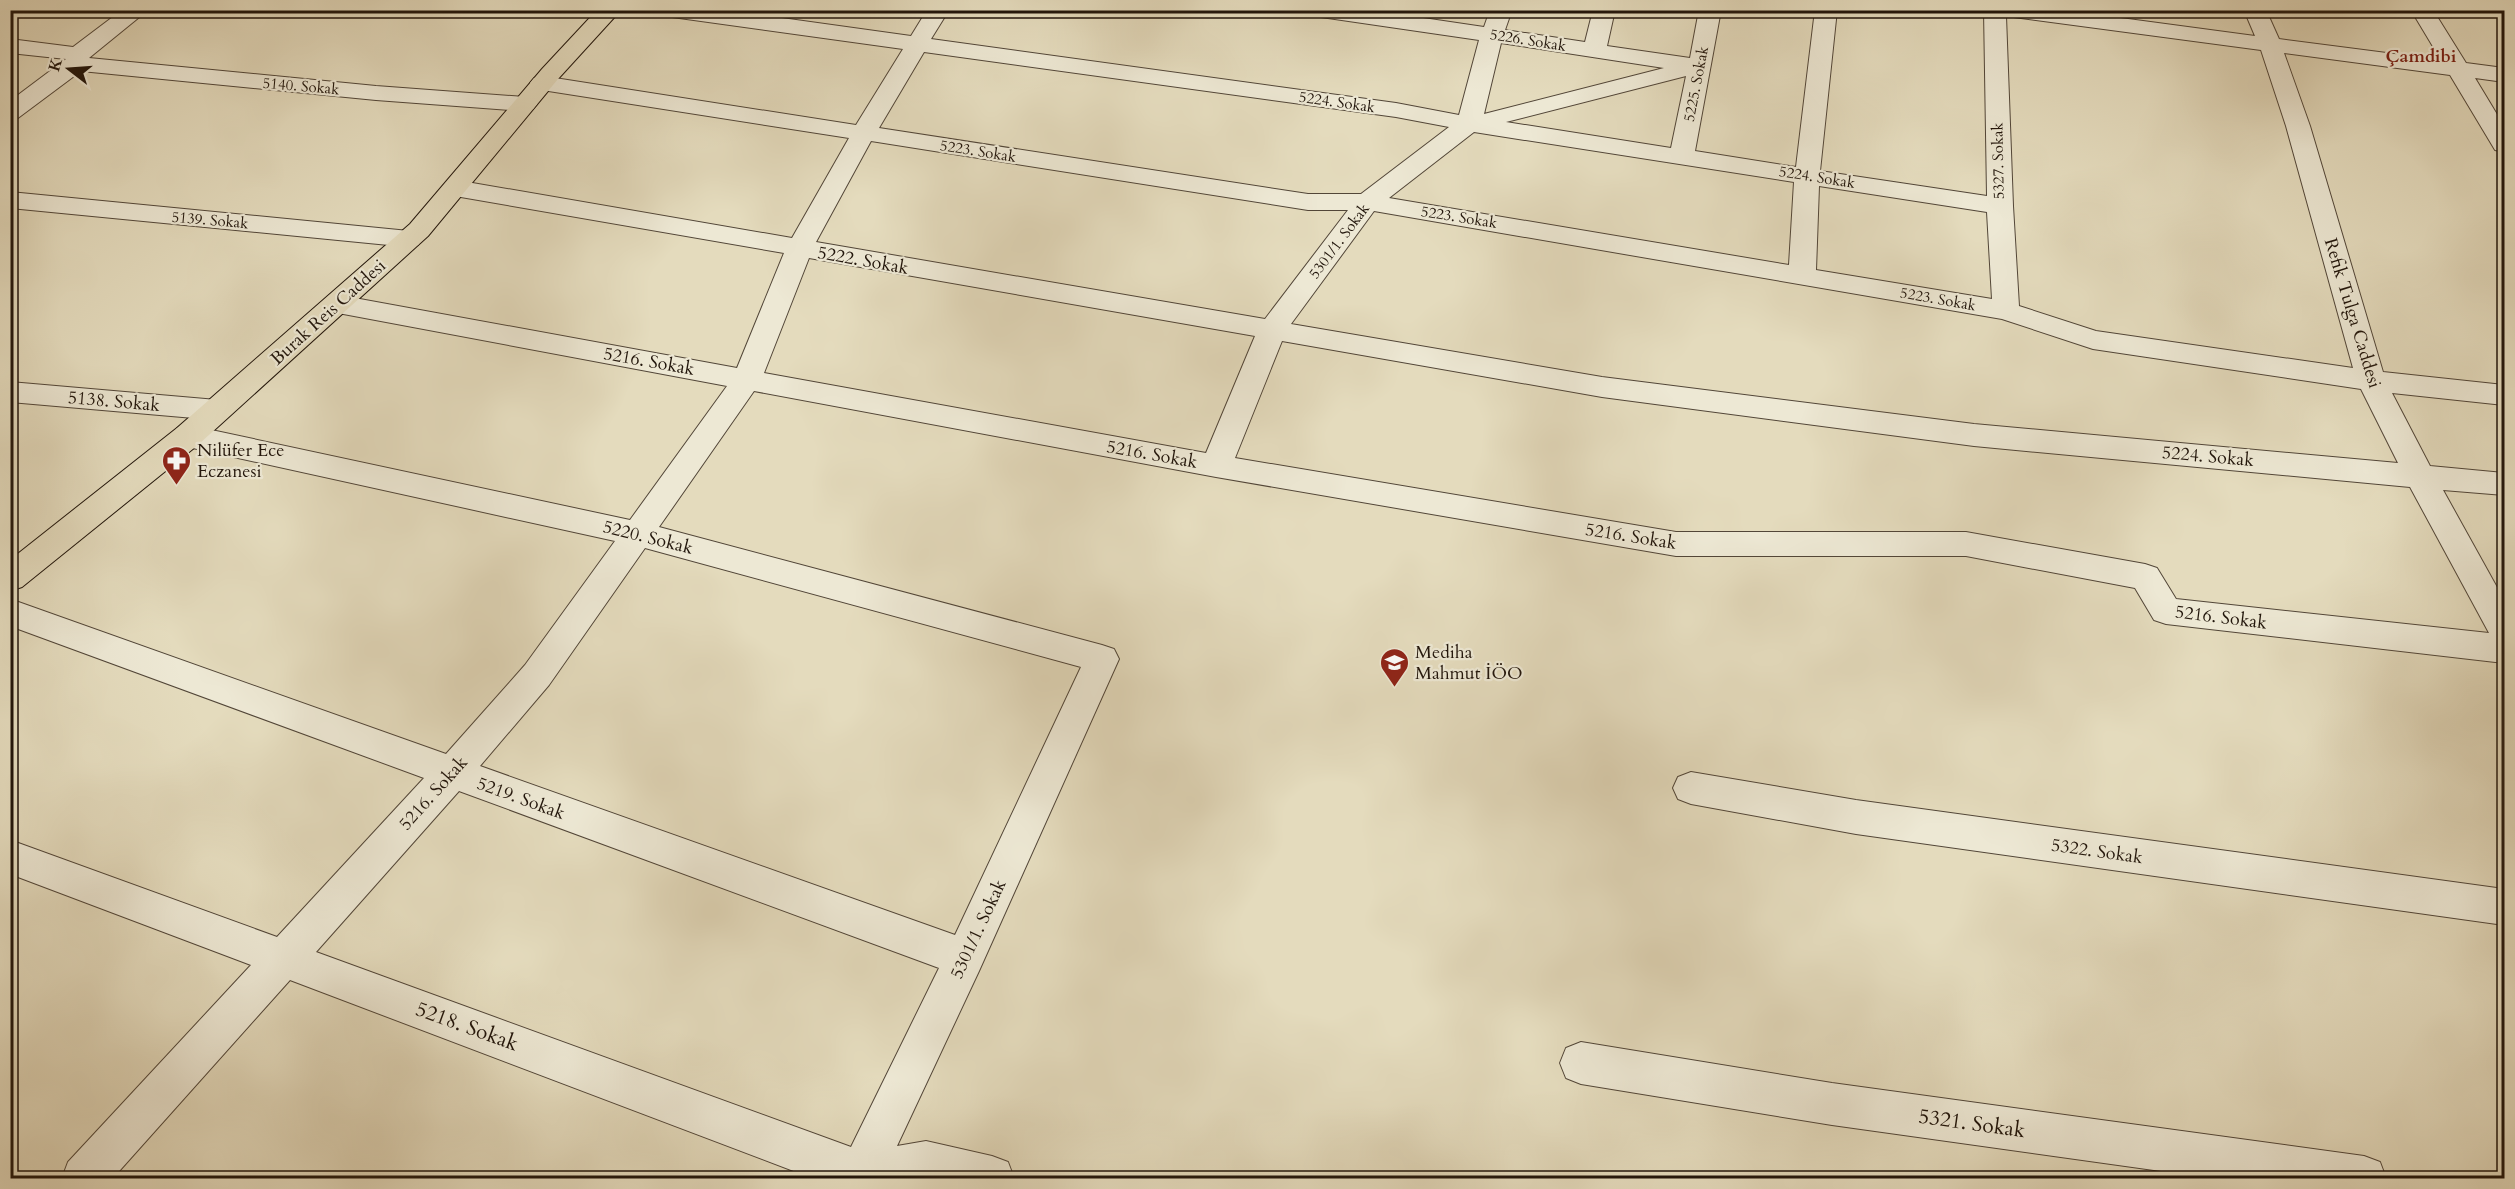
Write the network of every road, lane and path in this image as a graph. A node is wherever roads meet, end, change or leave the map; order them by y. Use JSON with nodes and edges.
{"nodes":[{"id":1,"x":137,"y":10,"type":"edge"},
{"id":2,"x":610,"y":10,"type":"edge"},
{"id":3,"x":672,"y":10,"type":"edge"},
{"id":4,"x":938,"y":10,"type":"edge"},
{"id":5,"x":1321,"y":10,"type":"edge"},
{"id":6,"x":1501,"y":10,"type":"edge"},
{"id":7,"x":1604,"y":10,"type":"edge"},
{"id":8,"x":1710,"y":10,"type":"edge"},
{"id":9,"x":1826,"y":10,"type":"edge"},
{"id":10,"x":1995,"y":10,"type":"edge"},
{"id":11,"x":2007,"y":10,"type":"edge"},
{"id":12,"x":2255,"y":10,"type":"edge"},
{"id":13,"x":2422,"y":10,"type":"edge"},
{"id":14,"x":2093,"y":16,"type":"edge"},
{"id":15,"x":1492,"y":35,"type":"junction"},
{"id":16,"x":2270,"y":44,"type":"junction"},
{"id":17,"x":10,"y":46,"type":"edge"},
{"id":18,"x":916,"y":46,"type":"junction"},
{"id":19,"x":1595,"y":50,"type":"junction"},
{"id":20,"x":77,"y":59,"type":"junction"},
{"id":21,"x":1699,"y":66,"type":"junction"},
{"id":22,"x":2458,"y":68,"type":"junction"},
{"id":23,"x":2505,"y":75,"type":"edge"},
{"id":24,"x":542,"y":83,"type":"junction"},
{"id":25,"x":525,"y":104,"type":"junction"},
{"id":26,"x":10,"y":113,"type":"edge"},
{"id":27,"x":1469,"y":124,"type":"junction"},
{"id":28,"x":863,"y":134,"type":"junction"},
{"id":29,"x":2505,"y":145,"type":"edge"},
{"id":30,"x":1682,"y":157,"type":"junction"},
{"id":31,"x":1808,"y":176,"type":"junction"},
{"id":32,"x":455,"y":188,"type":"junction"},
{"id":33,"x":10,"y":200,"type":"edge"},
{"id":34,"x":1367,"y":202,"type":"junction"},
{"id":35,"x":2000,"y":206,"type":"junction"},
{"id":36,"x":409,"y":240,"type":"junction"},
{"id":37,"x":799,"y":249,"type":"junction"},
{"id":38,"x":1802,"y":275,"type":"junction"},
{"id":39,"x":338,"y":304,"type":"junction"},
{"id":40,"x":2006,"y":310,"type":"junction"},
{"id":41,"x":1272,"y":330,"type":"junction"},
{"id":42,"x":747,"y":379,"type":"junction"},
{"id":43,"x":2371,"y":381,"type":"junction"},
{"id":44,"x":10,"y":392,"type":"edge"},
{"id":45,"x":2505,"y":395,"type":"edge"},
{"id":46,"x":218,"y":410,"type":"junction"},
{"id":47,"x":188,"y":436,"type":"junction"},
{"id":48,"x":1216,"y":466,"type":"junction"},
{"id":49,"x":2419,"y":475,"type":"junction"},
{"id":50,"x":2505,"y":484,"type":"edge"},
{"id":51,"x":635,"y":533,"type":"junction"},
{"id":52,"x":10,"y":578,"type":"edge"},
{"id":53,"x":10,"y":612,"type":"edge"},
{"id":54,"x":2505,"y":630,"type":"edge"},
{"id":55,"x":2505,"y":650,"type":"edge"},
{"id":56,"x":1102,"y":659,"type":"joint"},
{"id":57,"x":452,"y":773,"type":"junction"},
{"id":58,"x":1691,"y":788,"type":"dead end"},
{"id":59,"x":10,"y":857,"type":"edge"},
{"id":60,"x":2505,"y":907,"type":"edge"},
{"id":61,"x":282,"y":958,"type":"junction"},
{"id":62,"x":965,"y":958,"type":"junction"},
{"id":63,"x":1581,"y":1063,"type":"dead end"},
{"id":64,"x":922,"y":1171,"type":"edge"},
{"id":65,"x":848,"y":1176,"type":"edge"},
{"id":66,"x":84,"y":1179,"type":"edge"},
{"id":67,"x":992,"y":1179,"type":"edge"},
{"id":68,"x":2364,"y":1179,"type":"edge"}],
"edges":[{"from":1,"to":20,"type":"street"},
{"from":2,"to":24,"type":"main road","name":"Burak Reis Caddesi"},
{"from":3,"to":18,"type":"street","name":"5224. Sokak"},
{"from":4,"to":18,"type":"street","name":"5216. Sokak"},
{"from":5,"to":15,"type":"street","name":"5226. Sokak"},
{"from":6,"to":15,"type":"street"},
{"from":7,"to":19,"type":"street"},
{"from":8,"to":21,"type":"street","name":"5225. Sokak"},
{"from":9,"to":31,"type":"street"},
{"from":10,"to":35,"type":"street","name":"5327. Sokak"},
{"from":11,"to":14,"type":"street"},
{"from":12,"to":16,"type":"street","name":"Refik Tulga Caddesi"},
{"from":13,"to":22,"type":"street"},
{"from":14,"to":16,"type":"street"},
{"from":15,"to":19,"type":"street","name":"5226. Sokak"},
{"from":15,"to":27,"type":"street"},
{"from":16,"to":22,"type":"street"},
{"from":16,"to":43,"type":"street","name":"Refik Tulga Caddesi"},
{"from":17,"to":20,"type":"street","name":"5140. Sokak"},
{"from":18,"to":27,"type":"street","name":"5224. Sokak"},
{"from":18,"to":28,"type":"street","name":"5216. Sokak"},
{"from":19,"to":21,"type":"street","name":"5226. Sokak"},
{"from":20,"to":25,"type":"street","name":"5140. Sokak"},
{"from":20,"to":26,"type":"street"},
{"from":21,"to":27,"type":"street"},
{"from":21,"to":30,"type":"street","name":"5225. Sokak"},
{"from":22,"to":23,"type":"street"},
{"from":22,"to":29,"type":"street"},
{"from":24,"to":25,"type":"main road","name":"Burak Reis Caddesi"},
{"from":24,"to":28,"type":"street","name":"5223. Sokak"},
{"from":25,"to":32,"type":"main road","name":"Burak Reis Caddesi"},
{"from":27,"to":30,"type":"street","name":"5224. Sokak"},
{"from":27,"to":34,"type":"street","name":"5301/1. Sokak"},
{"from":28,"to":34,"type":"street","name":"5223. Sokak"},
{"from":28,"to":37,"type":"street","name":"5216. Sokak"},
{"from":30,"to":31,"type":"street","name":"5224. Sokak"},
{"from":31,"to":35,"type":"street","name":"5224. Sokak"},
{"from":31,"to":38,"type":"street"},
{"from":32,"to":36,"type":"main road","name":"Burak Reis Caddesi"},
{"from":32,"to":37,"type":"street","name":"5222. Sokak"},
{"from":33,"to":36,"type":"street","name":"5139. Sokak"},
{"from":34,"to":38,"type":"street","name":"5223. Sokak"},
{"from":34,"to":41,"type":"street","name":"5301/1. Sokak"},
{"from":35,"to":40,"type":"street","name":"5327. Sokak"},
{"from":36,"to":39,"type":"main road","name":"Burak Reis Caddesi"},
{"from":37,"to":41,"type":"street","name":"5222. Sokak"},
{"from":37,"to":42,"type":"street","name":"5216. Sokak"},
{"from":38,"to":40,"type":"street","name":"5223. Sokak"},
{"from":39,"to":42,"type":"street","name":"5216. Sokak"},
{"from":39,"to":46,"type":"main road","name":"Burak Reis Caddesi"},
{"from":40,"to":43,"type":"street","name":"5223. Sokak"},
{"from":41,"to":48,"type":"street","name":"5301/1. Sokak"},
{"from":41,"to":49,"type":"street","name":"5224. Sokak"},
{"from":42,"to":48,"type":"street","name":"5216. Sokak"},
{"from":42,"to":51,"type":"street","name":"5216. Sokak"},
{"from":43,"to":45,"type":"street","name":"5223. Sokak"},
{"from":43,"to":49,"type":"street","name":"Refik Tulga Caddesi"},
{"from":44,"to":46,"type":"street","name":"5138. Sokak"},
{"from":46,"to":47,"type":"main road","name":"Burak Reis Caddesi"},
{"from":47,"to":51,"type":"street","name":"5220. Sokak"},
{"from":47,"to":52,"type":"main road","name":"Burak Reis Caddesi"},
{"from":48,"to":55,"type":"street","name":"5216. Sokak"},
{"from":49,"to":50,"type":"street","name":"5224. Sokak"},
{"from":49,"to":54,"type":"street","name":"Refik Tulga Caddesi"},
{"from":51,"to":56,"type":"street","name":"5220. Sokak"},
{"from":51,"to":57,"type":"street","name":"5216. Sokak"},
{"from":53,"to":57,"type":"street","name":"5219. Sokak"},
{"from":56,"to":62,"type":"street","name":"5301/1. Sokak"},
{"from":57,"to":61,"type":"street","name":"5216. Sokak"},
{"from":57,"to":62,"type":"street","name":"5219. Sokak"},
{"from":58,"to":60,"type":"street","name":"5322. Sokak"},
{"from":59,"to":61,"type":"street","name":"5218. Sokak"},
{"from":61,"to":65,"type":"street","name":"5218. Sokak"},
{"from":61,"to":66,"type":"street","name":"5216. Sokak"},
{"from":62,"to":65,"type":"street","name":"5301/1. Sokak"},
{"from":63,"to":68,"type":"street","name":"5321. Sokak"},
{"from":64,"to":65,"type":"street","name":"5218. Sokak"},
{"from":64,"to":67,"type":"street"}]}
